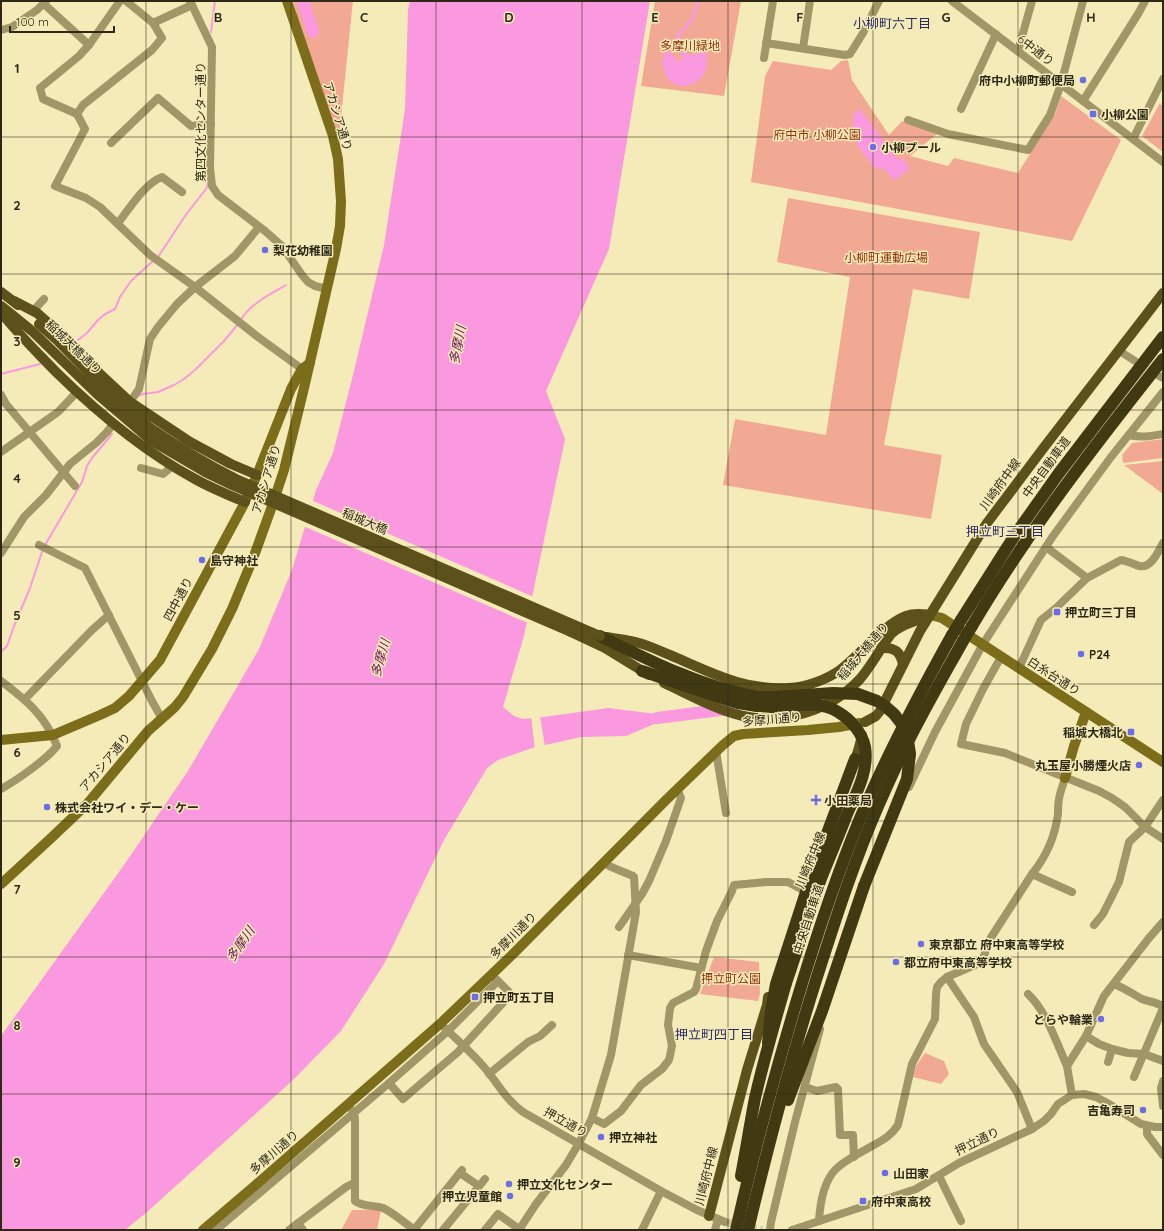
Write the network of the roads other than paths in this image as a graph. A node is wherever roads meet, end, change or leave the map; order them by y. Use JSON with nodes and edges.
{"nodes":[{"id":1,"x":120,"y":1,"type":"edge"},
{"id":2,"x":126,"y":1,"type":"edge"},
{"id":3,"x":287,"y":1,"type":"edge"},
{"id":4,"x":773,"y":1,"type":"edge"},
{"id":5,"x":810,"y":1,"type":"edge"},
{"id":6,"x":879,"y":1,"type":"edge"},
{"id":7,"x":952,"y":1,"type":"edge"},
{"id":8,"x":1032,"y":1,"type":"edge"},
{"id":9,"x":1083,"y":1,"type":"edge"},
{"id":10,"x":1145,"y":1,"type":"edge"},
{"id":11,"x":45,"y":3,"type":"edge"},
{"id":12,"x":191,"y":3,"type":"edge"},
{"id":13,"x":154,"y":24,"type":"junction"},
{"id":14,"x":1,"y":30,"type":"edge"},
{"id":15,"x":996,"y":34,"type":"junction"},
{"id":16,"x":766,"y":43,"type":"junction"},
{"id":17,"x":89,"y":45,"type":"junction"},
{"id":18,"x":803,"y":48,"type":"junction"},
{"id":19,"x":1018,"y":51,"type":"junction"},
{"id":20,"x":764,"y":58,"type":"dead end"},
{"id":21,"x":1163,"y":79,"type":"edge"},
{"id":22,"x":1061,"y":84,"type":"junction"},
{"id":23,"x":1083,"y":101,"type":"junction"},
{"id":24,"x":961,"y":109,"type":"dead end"},
{"id":25,"x":77,"y":114,"type":"junction"},
{"id":26,"x":908,"y":120,"type":"dead end"},
{"id":27,"x":211,"y":124,"type":"junction"},
{"id":28,"x":1133,"y":139,"type":"junction"},
{"id":29,"x":111,"y":143,"type":"dead end"},
{"id":30,"x":1163,"y":162,"type":"edge"},
{"id":31,"x":182,"y":192,"type":"dead end"},
{"id":32,"x":118,"y":223,"type":"junction"},
{"id":33,"x":259,"y":227,"type":"junction"},
{"id":34,"x":196,"y":287,"type":"junction"},
{"id":35,"x":327,"y":289,"type":"junction"},
{"id":36,"x":1,"y":292,"type":"edge"},
{"id":37,"x":1163,"y":293,"type":"edge"},
{"id":38,"x":44,"y":299,"type":"dead end"},
{"id":39,"x":1,"y":300,"type":"edge"},
{"id":40,"x":14,"y":301,"type":"junction"},
{"id":41,"x":33,"y":311,"type":"junction"},
{"id":42,"x":2,"y":312,"type":"edge"},
{"id":43,"x":1163,"y":337,"type":"edge"},
{"id":44,"x":1118,"y":350,"type":"junction"},
{"id":45,"x":1163,"y":359,"type":"edge"},
{"id":46,"x":1135,"y":361,"type":"dead end"},
{"id":47,"x":306,"y":366,"type":"junction"},
{"id":48,"x":77,"y":392,"type":"junction"},
{"id":49,"x":1163,"y":392,"type":"edge"},
{"id":50,"x":1,"y":395,"type":"edge"},
{"id":51,"x":124,"y":414,"type":"junction"},
{"id":52,"x":30,"y":433,"type":"junction"},
{"id":53,"x":1163,"y":434,"type":"edge"},
{"id":54,"x":1129,"y":435,"type":"junction"},
{"id":55,"x":1,"y":452,"type":"edge"},
{"id":56,"x":231,"y":464,"type":"junction"},
{"id":57,"x":171,"y":465,"type":"junction"},
{"id":58,"x":141,"y":468,"type":"dead end"},
{"id":59,"x":62,"y":473,"type":"junction"},
{"id":60,"x":257,"y":475,"type":"junction"},
{"id":61,"x":74,"y":486,"type":"dead end"},
{"id":62,"x":215,"y":489,"type":"junction"},
{"id":63,"x":245,"y":502,"type":"junction"},
{"id":64,"x":1163,"y":543,"type":"edge"},
{"id":65,"x":43,"y":547,"type":"dead end"},
{"id":66,"x":1046,"y":547,"type":"junction"},
{"id":67,"x":1,"y":553,"type":"edge"},
{"id":68,"x":1086,"y":578,"type":"junction"},
{"id":69,"x":109,"y":615,"type":"junction"},
{"id":70,"x":930,"y":615,"type":"junction"},
{"id":71,"x":966,"y":623,"type":"junction"},
{"id":72,"x":598,"y":640,"type":"junction"},
{"id":73,"x":983,"y":644,"type":"junction"},
{"id":74,"x":881,"y":648,"type":"junction"},
{"id":75,"x":1002,"y":657,"type":"junction"},
{"id":76,"x":902,"y":665,"type":"junction"},
{"id":77,"x":1019,"y":668,"type":"junction"},
{"id":78,"x":642,"y":671,"type":"junction"},
{"id":79,"x":142,"y":681,"type":"junction"},
{"id":80,"x":1,"y":682,"type":"edge"},
{"id":81,"x":25,"y":699,"type":"junction"},
{"id":82,"x":1086,"y":712,"type":"junction"},
{"id":83,"x":162,"y":719,"type":"junction"},
{"id":84,"x":864,"y":722,"type":"junction"},
{"id":85,"x":53,"y":735,"type":"junction"},
{"id":86,"x":1,"y":740,"type":"edge"},
{"id":87,"x":716,"y":751,"type":"junction"},
{"id":88,"x":855,"y":759,"type":"junction"},
{"id":89,"x":1163,"y":762,"type":"edge"},
{"id":90,"x":1065,"y":778,"type":"junction"},
{"id":91,"x":1,"y":788,"type":"edge"},
{"id":92,"x":677,"y":789,"type":"junction"},
{"id":93,"x":1163,"y":800,"type":"edge"},
{"id":94,"x":726,"y":813,"type":"dead end"},
{"id":95,"x":1145,"y":827,"type":"junction"},
{"id":96,"x":1163,"y":839,"type":"edge"},
{"id":97,"x":604,"y":862,"type":"junction"},
{"id":98,"x":1032,"y":874,"type":"junction"},
{"id":99,"x":1,"y":884,"type":"edge"},
{"id":100,"x":801,"y":889,"type":"junction"},
{"id":101,"x":1072,"y":892,"type":"dead end"},
{"id":102,"x":636,"y":903,"type":"junction"},
{"id":103,"x":1163,"y":922,"type":"edge"},
{"id":104,"x":1094,"y":925,"type":"dead end"},
{"id":105,"x":619,"y":927,"type":"dead end"},
{"id":106,"x":791,"y":935,"type":"junction"},
{"id":107,"x":628,"y":955,"type":"junction"},
{"id":108,"x":701,"y":968,"type":"junction"},
{"id":109,"x":947,"y":977,"type":"junction"},
{"id":110,"x":495,"y":978,"type":"junction"},
{"id":111,"x":1114,"y":984,"type":"junction"},
{"id":112,"x":1028,"y":994,"type":"dead end"},
{"id":113,"x":1163,"y":1008,"type":"edge"},
{"id":114,"x":552,"y":1024,"type":"dead end"},
{"id":115,"x":445,"y":1027,"type":"junction"},
{"id":116,"x":1086,"y":1036,"type":"junction"},
{"id":117,"x":768,"y":1043,"type":"junction"},
{"id":118,"x":463,"y":1047,"type":"junction"},
{"id":119,"x":1112,"y":1049,"type":"junction"},
{"id":120,"x":1144,"y":1054,"type":"junction"},
{"id":121,"x":1163,"y":1061,"type":"edge"},
{"id":122,"x":1108,"y":1062,"type":"dead end"},
{"id":123,"x":1067,"y":1066,"type":"junction"},
{"id":124,"x":489,"y":1074,"type":"junction"},
{"id":125,"x":1134,"y":1077,"type":"dead end"},
{"id":126,"x":1163,"y":1082,"type":"edge"},
{"id":127,"x":389,"y":1083,"type":"junction"},
{"id":128,"x":804,"y":1087,"type":"junction"},
{"id":129,"x":1072,"y":1096,"type":"junction"},
{"id":130,"x":1163,"y":1106,"type":"edge"},
{"id":131,"x":351,"y":1109,"type":"junction"},
{"id":132,"x":592,"y":1118,"type":"junction"},
{"id":133,"x":1147,"y":1126,"type":"junction"},
{"id":134,"x":1163,"y":1127,"type":"edge"},
{"id":135,"x":1032,"y":1129,"type":"junction"},
{"id":136,"x":579,"y":1143,"type":"junction"},
{"id":137,"x":1163,"y":1155,"type":"edge"},
{"id":138,"x":854,"y":1157,"type":"junction"},
{"id":139,"x":939,"y":1176,"type":"junction"},
{"id":140,"x":484,"y":1179,"type":"dead end"},
{"id":141,"x":354,"y":1183,"type":"junction"},
{"id":142,"x":479,"y":1186,"type":"junction"},
{"id":143,"x":661,"y":1191,"type":"junction"},
{"id":144,"x":819,"y":1221,"type":"junction"},
{"id":145,"x":962,"y":1221,"type":"dead end"},
{"id":146,"x":720,"y":1222,"type":"edge"},
{"id":147,"x":298,"y":1223,"type":"junction"},
{"id":148,"x":203,"y":1230,"type":"edge"},
{"id":149,"x":216,"y":1230,"type":"edge"},
{"id":150,"x":289,"y":1230,"type":"edge"},
{"id":151,"x":303,"y":1230,"type":"edge"},
{"id":152,"x":415,"y":1230,"type":"edge"},
{"id":153,"x":443,"y":1230,"type":"edge"},
{"id":154,"x":485,"y":1230,"type":"edge"},
{"id":155,"x":519,"y":1230,"type":"edge"},
{"id":156,"x":642,"y":1230,"type":"edge"},
{"id":157,"x":715,"y":1230,"type":"edge"},
{"id":158,"x":736,"y":1230,"type":"edge"},
{"id":159,"x":748,"y":1230,"type":"edge"},
{"id":160,"x":755,"y":1230,"type":"edge"},
{"id":161,"x":770,"y":1230,"type":"edge"},
{"id":162,"x":796,"y":1230,"type":"edge"}],
"edges":[{"from":1,"to":17,"type":"street"},
{"from":2,"to":13,"type":"street"},
{"from":3,"to":35,"type":"street","name":"アカシア通り"},
{"from":4,"to":16,"type":"street"},
{"from":5,"to":18,"type":"street"},
{"from":6,"to":18,"type":"street"},
{"from":7,"to":15,"type":"street","name":"6中通り"},
{"from":8,"to":19,"type":"street"},
{"from":9,"to":22,"type":"street"},
{"from":10,"to":23,"type":"street"},
{"from":11,"to":14,"type":"street"},
{"from":11,"to":17,"type":"street"},
{"from":12,"to":13,"type":"street"},
{"from":12,"to":27,"type":"street","name":"第四文化センター通り"},
{"from":13,"to":25,"type":"street"},
{"from":15,"to":19,"type":"street","name":"6中通り"},
{"from":15,"to":24,"type":"street"},
{"from":16,"to":18,"type":"street"},
{"from":16,"to":20,"type":"street"},
{"from":17,"to":25,"type":"street"},
{"from":19,"to":22,"type":"street","name":"6中通り"},
{"from":21,"to":28,"type":"street"},
{"from":22,"to":23,"type":"street","name":"6中通り"},
{"from":22,"to":26,"type":"street"},
{"from":23,"to":28,"type":"street","name":"6中通り"},
{"from":25,"to":32,"type":"street"},
{"from":27,"to":29,"type":"street"},
{"from":27,"to":33,"type":"street","name":"第四文化センター通り"},
{"from":28,"to":30,"type":"street","name":"6中通り"},
{"from":31,"to":32,"type":"street"},
{"from":32,"to":34,"type":"street"},
{"from":33,"to":34,"type":"street"},
{"from":33,"to":35,"type":"street","name":"第四文化センター通り"},
{"from":34,"to":47,"type":"street"},
{"from":34,"to":51,"type":"street"},
{"from":35,"to":47,"type":"street","name":"アカシア通り"},
{"from":36,"to":40,"type":"main road"},
{"from":37,"to":44,"type":"main road","name":"川崎府中線"},
{"from":38,"to":41,"type":"street"},
{"from":39,"to":51,"type":"main road","name":"稲城大橋通り"},
{"from":40,"to":41,"type":"main road"},
{"from":40,"to":51,"type":"main road"},
{"from":41,"to":51,"type":"main road"},
{"from":42,"to":48,"type":"main road"},
{"from":42,"to":51,"type":"main road","name":"稲城大橋通り"},
{"from":43,"to":71,"type":"highway","name":"中央自動車道"},
{"from":44,"to":46,"type":"street"},
{"from":44,"to":70,"type":"main road","name":"川崎府中線"},
{"from":45,"to":71,"type":"highway"},
{"from":47,"to":60,"type":"street","name":"四中通り"},
{"from":47,"to":83,"type":"street","name":"アカシア通り"},
{"from":48,"to":51,"type":"main road"},
{"from":48,"to":52,"type":"street"},
{"from":49,"to":54,"type":"street"},
{"from":50,"to":52,"type":"street"},
{"from":51,"to":56,"type":"main road"},
{"from":51,"to":57,"type":"main road"},
{"from":51,"to":59,"type":"street"},
{"from":51,"to":72,"type":"main road","name":"稲城大橋","bridge":true},
{"from":51,"to":72,"type":"main road","name":"稲城大橋","bridge":true},
{"from":52,"to":55,"type":"street"},
{"from":52,"to":59,"type":"street"},
{"from":53,"to":54,"type":"street"},
{"from":54,"to":66,"type":"street"},
{"from":56,"to":60,"type":"main road"},
{"from":56,"to":62,"type":"street"},
{"from":57,"to":58,"type":"street"},
{"from":57,"to":62,"type":"main road"},
{"from":59,"to":61,"type":"street"},
{"from":59,"to":67,"type":"street"},
{"from":60,"to":63,"type":"street","name":"四中通り"},
{"from":62,"to":63,"type":"main road"},
{"from":63,"to":79,"type":"street","name":"四中通り"},
{"from":64,"to":68,"type":"street"},
{"from":65,"to":69,"type":"street"},
{"from":66,"to":68,"type":"street"},
{"from":66,"to":73,"type":"street"},
{"from":68,"to":77,"type":"street"},
{"from":69,"to":79,"type":"street"},
{"from":69,"to":81,"type":"street"},
{"from":70,"to":72,"type":"main road","name":"稲城大橋通り"},
{"from":70,"to":73,"type":"street","name":"白糸台通り"},
{"from":70,"to":74,"type":"main road","name":"稲城大橋通り"},
{"from":70,"to":76,"type":"main road","name":"川崎府中線"},
{"from":71,"to":158,"type":"highway","name":"中央自動車道","bridge":true},
{"from":71,"to":159,"type":"highway","bridge":true},
{"from":72,"to":78,"type":"main road","name":"稲城大橋通り"},
{"from":72,"to":160,"type":"highway","bridge":true},
{"from":73,"to":75,"type":"street","name":"白糸台通り"},
{"from":73,"to":128,"type":"street"},
{"from":74,"to":76,"type":"main road"},
{"from":74,"to":78,"type":"main road","name":"稲城大橋通り"},
{"from":75,"to":77,"type":"street","name":"白糸台通り"},
{"from":75,"to":90,"type":"street"},
{"from":76,"to":84,"type":"main road","name":"川崎府中線"},
{"from":77,"to":82,"type":"street","name":"白糸台通り"},
{"from":78,"to":117,"type":"highway","bridge":true},
{"from":79,"to":83,"type":"street"},
{"from":79,"to":85,"type":"street","name":"四中通り"},
{"from":80,"to":81,"type":"street"},
{"from":81,"to":85,"type":"street"},
{"from":82,"to":89,"type":"street","name":"白糸台通り"},
{"from":82,"to":90,"type":"street"},
{"from":83,"to":99,"type":"street","name":"アカシア通り"},
{"from":84,"to":87,"type":"street","name":"多摩川通り"},
{"from":84,"to":88,"type":"main road","name":"川崎府中線"},
{"from":84,"to":106,"type":"main road","name":"川崎府中線"},
{"from":85,"to":86,"type":"street","name":"四中通り"},
{"from":85,"to":91,"type":"street"},
{"from":87,"to":92,"type":"street","name":"多摩川通り"},
{"from":87,"to":94,"type":"street"},
{"from":88,"to":100,"type":"main road","name":"川崎府中線"},
{"from":88,"to":117,"type":"highway","bridge":true},
{"from":90,"to":95,"type":"street"},
{"from":90,"to":98,"type":"street"},
{"from":92,"to":97,"type":"street","name":"多摩川通り"},
{"from":92,"to":102,"type":"street"},
{"from":93,"to":95,"type":"street"},
{"from":95,"to":96,"type":"street"},
{"from":95,"to":104,"type":"street"},
{"from":97,"to":102,"type":"street"},
{"from":97,"to":110,"type":"street","name":"多摩川通り"},
{"from":98,"to":101,"type":"street"},
{"from":98,"to":109,"type":"street"},
{"from":100,"to":106,"type":"main road","name":"川崎府中線"},
{"from":100,"to":108,"type":"street"},
{"from":102,"to":105,"type":"street"},
{"from":102,"to":107,"type":"street"},
{"from":103,"to":111,"type":"street"},
{"from":106,"to":146,"type":"main road","name":"川崎府中線"},
{"from":107,"to":108,"type":"street"},
{"from":107,"to":132,"type":"street"},
{"from":108,"to":132,"type":"street"},
{"from":109,"to":135,"type":"street"},
{"from":109,"to":138,"type":"street"},
{"from":110,"to":115,"type":"street","name":"多摩川通り"},
{"from":110,"to":118,"type":"street"},
{"from":111,"to":113,"type":"street"},
{"from":111,"to":116,"type":"street"},
{"from":112,"to":123,"type":"street"},
{"from":113,"to":120,"type":"street"},
{"from":114,"to":124,"type":"street"},
{"from":115,"to":118,"type":"street","name":"押立通り"},
{"from":115,"to":127,"type":"street"},
{"from":115,"to":131,"type":"street","name":"多摩川通り"},
{"from":116,"to":119,"type":"street"},
{"from":116,"to":123,"type":"street"},
{"from":117,"to":146,"type":"highway"},
{"from":118,"to":124,"type":"street","name":"押立通り"},
{"from":118,"to":127,"type":"street"},
{"from":119,"to":120,"type":"street"},
{"from":119,"to":122,"type":"street"},
{"from":120,"to":121,"type":"street"},
{"from":120,"to":125,"type":"street"},
{"from":123,"to":129,"type":"street"},
{"from":124,"to":136,"type":"street","name":"押立通り"},
{"from":126,"to":130,"type":"street"},
{"from":127,"to":131,"type":"street"},
{"from":128,"to":138,"type":"street"},
{"from":128,"to":161,"type":"street"},
{"from":129,"to":133,"type":"street"},
{"from":129,"to":135,"type":"street","name":"押立通り"},
{"from":131,"to":141,"type":"street"},
{"from":131,"to":148,"type":"street","name":"多摩川通り"},
{"from":131,"to":149,"type":"street"},
{"from":132,"to":136,"type":"street"},
{"from":133,"to":134,"type":"street"},
{"from":133,"to":137,"type":"street"},
{"from":135,"to":139,"type":"street","name":"押立通り"},
{"from":136,"to":143,"type":"street","name":"押立通り"},
{"from":136,"to":155,"type":"street"},
{"from":138,"to":144,"type":"street"},
{"from":139,"to":144,"type":"street","name":"押立通り"},
{"from":139,"to":145,"type":"street"},
{"from":140,"to":142,"type":"street"},
{"from":141,"to":147,"type":"street"},
{"from":141,"to":152,"type":"street"},
{"from":142,"to":152,"type":"street"},
{"from":142,"to":153,"type":"street"},
{"from":143,"to":146,"type":"street","name":"押立通り"},
{"from":143,"to":156,"type":"street"},
{"from":144,"to":162,"type":"street","name":"押立通り"},
{"from":146,"to":157,"type":"street"},
{"from":147,"to":150,"type":"street"},
{"from":147,"to":151,"type":"street"},
{"from":154,"to":155,"type":"street"}]}
